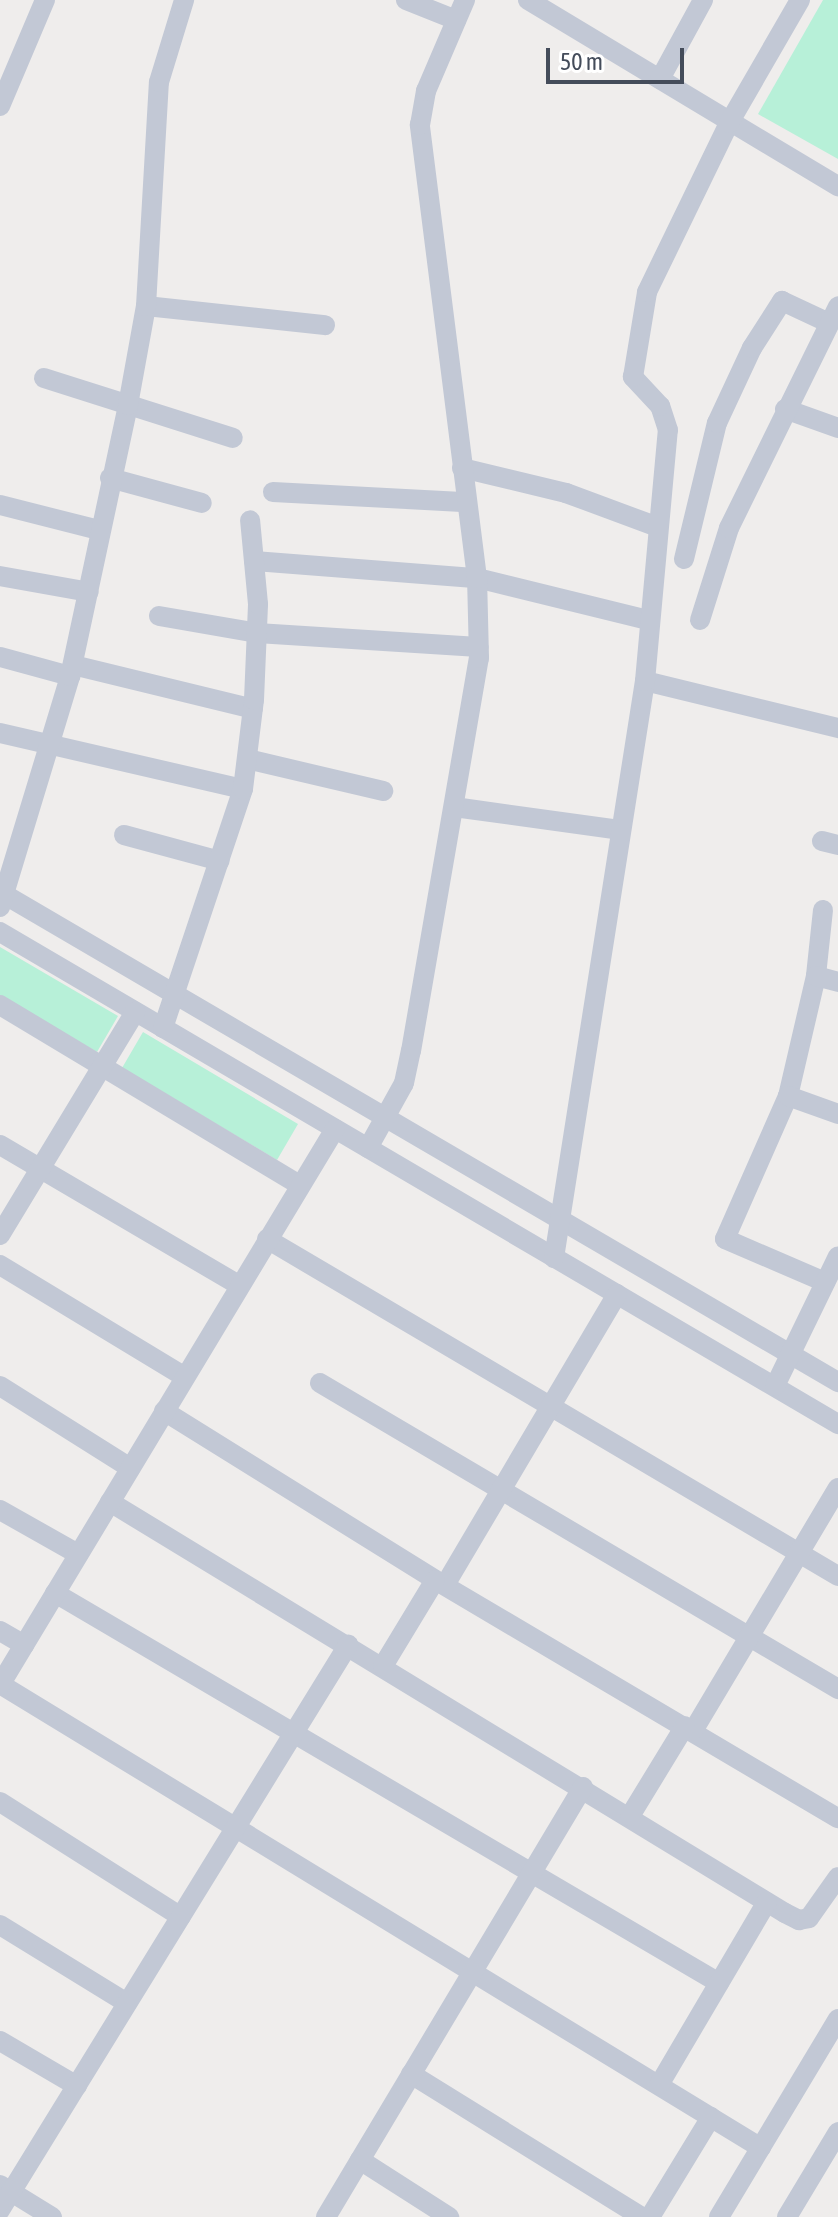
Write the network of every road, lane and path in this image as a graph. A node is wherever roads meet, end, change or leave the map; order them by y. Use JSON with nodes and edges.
{"nodes":[{"id":1,"x":45,"y":0,"type":"edge"},
{"id":2,"x":184,"y":0,"type":"edge"},
{"id":3,"x":406,"y":0,"type":"edge"},
{"id":4,"x":465,"y":0,"type":"edge"},
{"id":5,"x":528,"y":0,"type":"edge"},
{"id":6,"x":703,"y":0,"type":"edge"},
{"id":7,"x":800,"y":0,"type":"edge"},
{"id":8,"x":456,"y":20,"type":"junction"},
{"id":9,"x":660,"y":79,"type":"junction"},
{"id":10,"x":2,"y":94,"type":"edge"},
{"id":11,"x":729,"y":123,"type":"junction"},
{"id":12,"x":838,"y":186,"type":"edge"},
{"id":13,"x":146,"y":306,"type":"junction"},
{"id":14,"x":833,"y":322,"type":"edge"},
{"id":15,"x":325,"y":325,"type":"dead end"},
{"id":16,"x":44,"y":378,"type":"dead end"},
{"id":17,"x":128,"y":405,"type":"junction"},
{"id":18,"x":785,"y":409,"type":"junction"},
{"id":19,"x":838,"y":428,"type":"edge"},
{"id":20,"x":233,"y":438,"type":"dead end"},
{"id":21,"x":462,"y":468,"type":"junction"},
{"id":22,"x":110,"y":478,"type":"junction"},
{"id":23,"x":273,"y":492,"type":"dead end"},
{"id":24,"x":467,"y":502,"type":"junction"},
{"id":25,"x":202,"y":503,"type":"dead end"},
{"id":26,"x":0,"y":505,"type":"edge"},
{"id":27,"x":250,"y":520,"type":"dead end"},
{"id":28,"x":658,"y":527,"type":"junction"},
{"id":29,"x":99,"y":530,"type":"junction"},
{"id":30,"x":684,"y":559,"type":"dead end"},
{"id":31,"x":254,"y":561,"type":"junction"},
{"id":32,"x":0,"y":576,"type":"edge"},
{"id":33,"x":477,"y":578,"type":"junction"},
{"id":34,"x":89,"y":592,"type":"junction"},
{"id":35,"x":159,"y":616,"type":"dead end"},
{"id":36,"x":648,"y":620,"type":"junction"},
{"id":37,"x":700,"y":620,"type":"dead end"},
{"id":38,"x":257,"y":633,"type":"junction"},
{"id":39,"x":479,"y":647,"type":"junction"},
{"id":40,"x":0,"y":657,"type":"edge"},
{"id":41,"x":72,"y":670,"type":"junction"},
{"id":42,"x":645,"y":681,"type":"junction"},
{"id":43,"x":253,"y":709,"type":"junction"},
{"id":44,"x":838,"y":728,"type":"edge"},
{"id":45,"x":0,"y":733,"type":"edge"},
{"id":46,"x":49,"y":746,"type":"junction"},
{"id":47,"x":247,"y":759,"type":"junction"},
{"id":48,"x":243,"y":789,"type":"junction"},
{"id":49,"x":383,"y":791,"type":"dead end"},
{"id":50,"x":454,"y":807,"type":"junction"},
{"id":51,"x":619,"y":830,"type":"junction"},
{"id":52,"x":124,"y":835,"type":"dead end"},
{"id":53,"x":220,"y":861,"type":"junction"},
{"id":54,"x":2,"y":898,"type":"edge"},
{"id":55,"x":823,"y":910,"type":"dead end"},
{"id":56,"x":0,"y":932,"type":"edge"},
{"id":57,"x":816,"y":976,"type":"junction"},
{"id":58,"x":838,"y":982,"type":"edge"},
{"id":59,"x":177,"y":995,"type":"junction"},
{"id":60,"x":0,"y":1005,"type":"edge"},
{"id":61,"x":135,"y":1012,"type":"junction"},
{"id":62,"x":163,"y":1028,"type":"junction"},
{"id":63,"x":102,"y":1065,"type":"junction"},
{"id":64,"x":788,"y":1096,"type":"junction"},
{"id":65,"x":838,"y":1114,"type":"edge"},
{"id":66,"x":385,"y":1117,"type":"junction"},
{"id":67,"x":335,"y":1129,"type":"junction"},
{"id":68,"x":0,"y":1145,"type":"edge"},
{"id":69,"x":368,"y":1148,"type":"junction"},
{"id":70,"x":40,"y":1169,"type":"junction"},
{"id":71,"x":300,"y":1185,"type":"junction"},
{"id":72,"x":559,"y":1219,"type":"junction"},
{"id":73,"x":0,"y":1235,"type":"edge"},
{"id":74,"x":267,"y":1239,"type":"junction"},
{"id":75,"x":838,"y":1256,"type":"edge"},
{"id":76,"x":554,"y":1258,"type":"junction"},
{"id":77,"x":0,"y":1265,"type":"edge"},
{"id":78,"x":825,"y":1282,"type":"junction"},
{"id":79,"x":240,"y":1286,"type":"junction"},
{"id":80,"x":617,"y":1294,"type":"junction"},
{"id":81,"x":790,"y":1354,"type":"junction"},
{"id":82,"x":185,"y":1377,"type":"junction"},
{"id":83,"x":838,"y":1382,"type":"edge"},
{"id":84,"x":320,"y":1383,"type":"dead end"},
{"id":85,"x":0,"y":1386,"type":"edge"},
{"id":86,"x":775,"y":1386,"type":"junction"},
{"id":87,"x":551,"y":1407,"type":"junction"},
{"id":88,"x":164,"y":1411,"type":"junction"},
{"id":89,"x":838,"y":1424,"type":"edge"},
{"id":90,"x":130,"y":1468,"type":"junction"},
{"id":91,"x":838,"y":1488,"type":"edge"},
{"id":92,"x":500,"y":1493,"type":"junction"},
{"id":93,"x":110,"y":1502,"type":"junction"},
{"id":94,"x":0,"y":1510,"type":"edge"},
{"id":95,"x":799,"y":1553,"type":"junction"},
{"id":96,"x":78,"y":1554,"type":"junction"},
{"id":97,"x":838,"y":1576,"type":"edge"},
{"id":98,"x":440,"y":1582,"type":"junction"},
{"id":99,"x":55,"y":1593,"type":"junction"},
{"id":100,"x":0,"y":1631,"type":"edge"},
{"id":101,"x":750,"y":1636,"type":"junction"},
{"id":102,"x":24,"y":1645,"type":"junction"},
{"id":103,"x":348,"y":1645,"type":"junction"},
{"id":104,"x":383,"y":1666,"type":"junction"},
{"id":105,"x":0,"y":1684,"type":"edge"},
{"id":106,"x":838,"y":1689,"type":"edge"},
{"id":107,"x":689,"y":1729,"type":"junction"},
{"id":108,"x":294,"y":1733,"type":"junction"},
{"id":109,"x":583,"y":1787,"type":"junction"},
{"id":110,"x":0,"y":1802,"type":"edge"},
{"id":111,"x":630,"y":1816,"type":"junction"},
{"id":112,"x":838,"y":1818,"type":"edge"},
{"id":113,"x":236,"y":1827,"type":"junction"},
{"id":114,"x":532,"y":1873,"type":"junction"},
{"id":115,"x":838,"y":1877,"type":"edge"},
{"id":116,"x":767,"y":1902,"type":"junction"},
{"id":117,"x":181,"y":1917,"type":"junction"},
{"id":118,"x":0,"y":1925,"type":"edge"},
{"id":119,"x":473,"y":1972,"type":"junction"},
{"id":120,"x":719,"y":1983,"type":"junction"},
{"id":121,"x":127,"y":2003,"type":"junction"},
{"id":122,"x":838,"y":2019,"type":"edge"},
{"id":123,"x":0,"y":2041,"type":"edge"},
{"id":124,"x":411,"y":2074,"type":"junction"},
{"id":125,"x":659,"y":2085,"type":"junction"},
{"id":126,"x":77,"y":2086,"type":"junction"},
{"id":127,"x":711,"y":2117,"type":"junction"},
{"id":128,"x":838,"y":2132,"type":"edge"},
{"id":129,"x":761,"y":2148,"type":"junction"},
{"id":130,"x":360,"y":2160,"type":"junction"},
{"id":131,"x":4,"y":2196,"type":"edge"},
{"id":132,"x":52,"y":2217,"type":"edge"},
{"id":133,"x":326,"y":2217,"type":"edge"},
{"id":134,"x":449,"y":2217,"type":"edge"},
{"id":135,"x":642,"y":2217,"type":"edge"},
{"id":136,"x":650,"y":2217,"type":"edge"},
{"id":137,"x":719,"y":2217,"type":"edge"},
{"id":138,"x":787,"y":2217,"type":"edge"}],
"edges":[{"from":1,"to":10,"type":"street"},
{"from":2,"to":13,"type":"street"},
{"from":3,"to":8,"type":"street"},
{"from":4,"to":8,"type":"street"},
{"from":5,"to":9,"type":"street"},
{"from":6,"to":9,"type":"street"},
{"from":7,"to":11,"type":"street"},
{"from":8,"to":21,"type":"street"},
{"from":9,"to":11,"type":"street"},
{"from":11,"to":12,"type":"street"},
{"from":11,"to":28,"type":"street"},
{"from":13,"to":15,"type":"street"},
{"from":13,"to":17,"type":"street"},
{"from":14,"to":18,"type":"street"},
{"from":14,"to":30,"type":"street"},
{"from":16,"to":17,"type":"street"},
{"from":17,"to":20,"type":"street"},
{"from":17,"to":22,"type":"street"},
{"from":18,"to":19,"type":"street"},
{"from":18,"to":37,"type":"street"},
{"from":21,"to":24,"type":"street"},
{"from":21,"to":28,"type":"street"},
{"from":22,"to":25,"type":"street"},
{"from":22,"to":29,"type":"street"},
{"from":23,"to":24,"type":"street"},
{"from":24,"to":33,"type":"street"},
{"from":26,"to":29,"type":"street"},
{"from":27,"to":31,"type":"street"},
{"from":28,"to":36,"type":"street"},
{"from":29,"to":34,"type":"street"},
{"from":31,"to":33,"type":"street"},
{"from":31,"to":38,"type":"street"},
{"from":32,"to":34,"type":"street"},
{"from":33,"to":36,"type":"street"},
{"from":33,"to":39,"type":"street"},
{"from":34,"to":41,"type":"street"},
{"from":35,"to":38,"type":"street"},
{"from":36,"to":42,"type":"street"},
{"from":38,"to":39,"type":"street"},
{"from":38,"to":43,"type":"street"},
{"from":39,"to":50,"type":"street"},
{"from":40,"to":41,"type":"street"},
{"from":41,"to":43,"type":"street"},
{"from":41,"to":46,"type":"street"},
{"from":42,"to":44,"type":"street"},
{"from":42,"to":51,"type":"street"},
{"from":43,"to":47,"type":"street"},
{"from":45,"to":46,"type":"street"},
{"from":46,"to":48,"type":"street"},
{"from":46,"to":54,"type":"street"},
{"from":47,"to":48,"type":"street"},
{"from":47,"to":49,"type":"street"},
{"from":48,"to":53,"type":"street"},
{"from":50,"to":51,"type":"street"},
{"from":50,"to":66,"type":"street"},
{"from":51,"to":72,"type":"street"},
{"from":52,"to":53,"type":"street"},
{"from":53,"to":59,"type":"street"},
{"from":54,"to":59,"type":"street"},
{"from":55,"to":57,"type":"street"},
{"from":56,"to":61,"type":"street"},
{"from":57,"to":58,"type":"street"},
{"from":57,"to":64,"type":"street"},
{"from":59,"to":62,"type":"street"},
{"from":59,"to":66,"type":"street"},
{"from":60,"to":63,"type":"street"},
{"from":61,"to":62,"type":"street"},
{"from":61,"to":63,"type":"street"},
{"from":62,"to":67,"type":"street"},
{"from":63,"to":70,"type":"street"},
{"from":63,"to":71,"type":"street"},
{"from":64,"to":65,"type":"street"},
{"from":64,"to":78,"type":"street"},
{"from":66,"to":69,"type":"street"},
{"from":66,"to":72,"type":"street"},
{"from":67,"to":69,"type":"street"},
{"from":67,"to":71,"type":"street"},
{"from":68,"to":70,"type":"street"},
{"from":69,"to":76,"type":"street"},
{"from":70,"to":73,"type":"street"},
{"from":70,"to":79,"type":"street"},
{"from":71,"to":74,"type":"street"},
{"from":72,"to":76,"type":"street"},
{"from":72,"to":81,"type":"street"},
{"from":74,"to":79,"type":"street"},
{"from":74,"to":87,"type":"street"},
{"from":75,"to":78,"type":"street"},
{"from":76,"to":80,"type":"street"},
{"from":77,"to":82,"type":"street"},
{"from":78,"to":81,"type":"street"},
{"from":79,"to":82,"type":"street"},
{"from":80,"to":86,"type":"street"},
{"from":80,"to":87,"type":"street"},
{"from":81,"to":83,"type":"street"},
{"from":81,"to":86,"type":"street"},
{"from":82,"to":88,"type":"street"},
{"from":84,"to":92,"type":"street"},
{"from":85,"to":90,"type":"street"},
{"from":86,"to":89,"type":"street"},
{"from":87,"to":92,"type":"street"},
{"from":87,"to":95,"type":"street"},
{"from":88,"to":90,"type":"street"},
{"from":88,"to":98,"type":"street"},
{"from":90,"to":93,"type":"street"},
{"from":91,"to":95,"type":"street"},
{"from":92,"to":98,"type":"street"},
{"from":92,"to":101,"type":"street"},
{"from":93,"to":96,"type":"street"},
{"from":93,"to":103,"type":"street"},
{"from":94,"to":96,"type":"street"},
{"from":95,"to":97,"type":"street"},
{"from":95,"to":101,"type":"street"},
{"from":96,"to":99,"type":"street"},
{"from":98,"to":104,"type":"street"},
{"from":98,"to":107,"type":"street"},
{"from":99,"to":102,"type":"street"},
{"from":99,"to":108,"type":"street"},
{"from":100,"to":102,"type":"street"},
{"from":101,"to":106,"type":"street"},
{"from":101,"to":107,"type":"street"},
{"from":102,"to":105,"type":"street"},
{"from":103,"to":104,"type":"street"},
{"from":103,"to":108,"type":"street"},
{"from":104,"to":109,"type":"street"},
{"from":105,"to":113,"type":"street"},
{"from":107,"to":111,"type":"street"},
{"from":107,"to":112,"type":"street"},
{"from":108,"to":113,"type":"street"},
{"from":108,"to":114,"type":"street"},
{"from":109,"to":111,"type":"street"},
{"from":109,"to":114,"type":"street"},
{"from":110,"to":117,"type":"street"},
{"from":111,"to":116,"type":"street"},
{"from":113,"to":117,"type":"street"},
{"from":113,"to":119,"type":"street"},
{"from":114,"to":119,"type":"street"},
{"from":114,"to":120,"type":"street"},
{"from":115,"to":116,"type":"street"},
{"from":116,"to":120,"type":"street"},
{"from":117,"to":121,"type":"street"},
{"from":118,"to":121,"type":"street"},
{"from":119,"to":124,"type":"street"},
{"from":119,"to":125,"type":"street"},
{"from":120,"to":125,"type":"street"},
{"from":121,"to":126,"type":"street"},
{"from":122,"to":129,"type":"street"},
{"from":123,"to":126,"type":"street"},
{"from":124,"to":130,"type":"street"},
{"from":124,"to":135,"type":"street"},
{"from":125,"to":127,"type":"street"},
{"from":126,"to":131,"type":"street"},
{"from":127,"to":129,"type":"street"},
{"from":127,"to":136,"type":"street"},
{"from":128,"to":138,"type":"street"},
{"from":129,"to":137,"type":"street"},
{"from":130,"to":133,"type":"street"},
{"from":130,"to":134,"type":"street"},
{"from":131,"to":132,"type":"street"}]}
